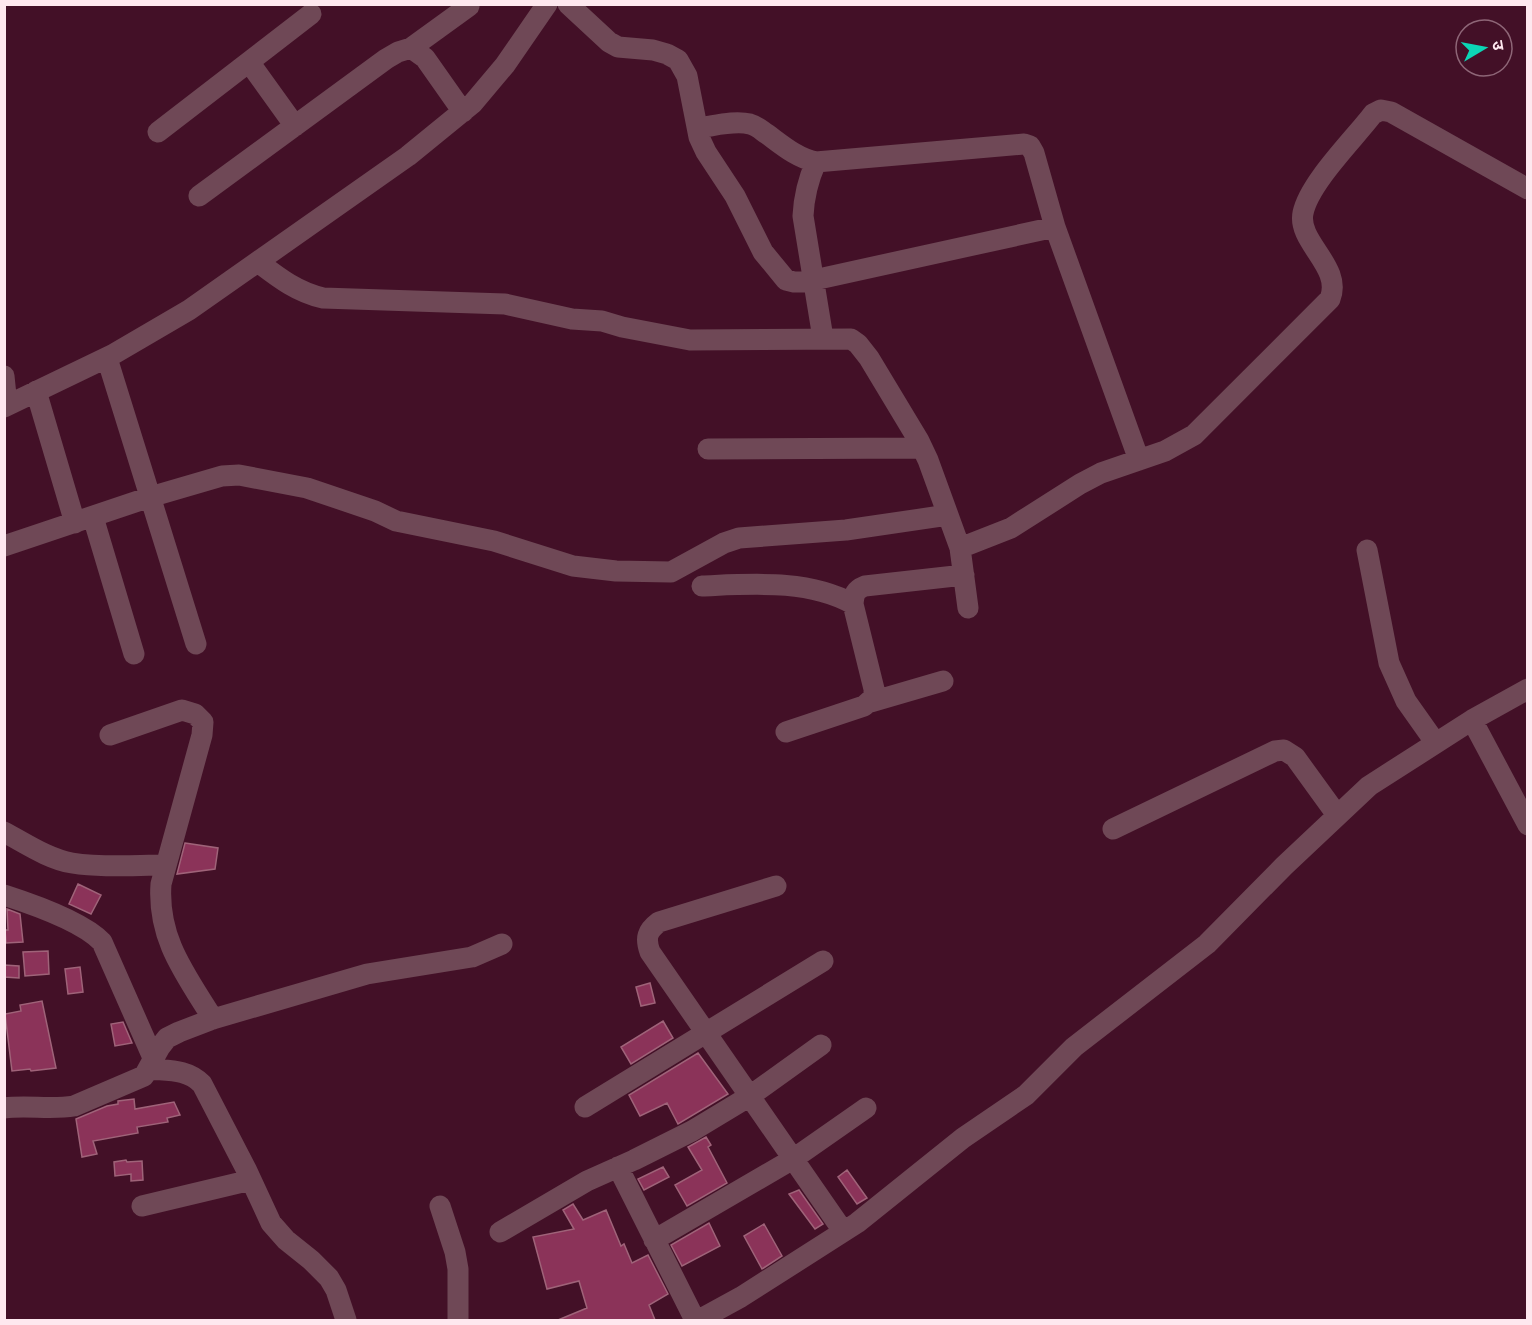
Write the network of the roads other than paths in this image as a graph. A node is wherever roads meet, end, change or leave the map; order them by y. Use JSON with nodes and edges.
{"nodes":[{"id":1,"x":547,"y":4,"type":"edge"},
{"id":2,"x":568,"y":4,"type":"edge"},
{"id":3,"x":469,"y":6,"type":"dead end"},
{"id":4,"x":311,"y":14,"type":"dead end"},
{"id":5,"x":411,"y":48,"type":"junction"},
{"id":6,"x":249,"y":62,"type":"junction"},
{"id":7,"x":463,"y":112,"type":"junction"},
{"id":8,"x":295,"y":126,"type":"junction"},
{"id":9,"x":698,"y":128,"type":"junction"},
{"id":10,"x":158,"y":132,"type":"dead end"},
{"id":11,"x":816,"y":162,"type":"junction"},
{"id":12,"x":1527,"y":189,"type":"edge"},
{"id":13,"x":199,"y":196,"type":"dead end"},
{"id":14,"x":1055,"y":227,"type":"junction"},
{"id":15,"x":258,"y":262,"type":"junction"},
{"id":16,"x":813,"y":280,"type":"junction"},
{"id":17,"x":823,"y":338,"type":"junction"},
{"id":18,"x":106,"y":358,"type":"junction"},
{"id":19,"x":4,"y":376,"type":"edge"},
{"id":20,"x":36,"y":391,"type":"junction"},
{"id":21,"x":6,"y":406,"type":"edge"},
{"id":22,"x":922,"y":448,"type":"junction"},
{"id":23,"x":708,"y":449,"type":"dead end"},
{"id":24,"x":1139,"y":460,"type":"junction"},
{"id":25,"x":150,"y":497,"type":"junction"},
{"id":26,"x":948,"y":515,"type":"junction"},
{"id":27,"x":84,"y":520,"type":"junction"},
{"id":28,"x":4,"y":546,"type":"edge"},
{"id":29,"x":960,"y":548,"type":"junction"},
{"id":30,"x":1367,"y":550,"type":"dead end"},
{"id":31,"x":964,"y":575,"type":"junction"},
{"id":32,"x":702,"y":586,"type":"dead end"},
{"id":33,"x":853,"y":604,"type":"junction"},
{"id":34,"x":968,"y":608,"type":"dead end"},
{"id":35,"x":196,"y":644,"type":"dead end"},
{"id":36,"x":134,"y":654,"type":"dead end"},
{"id":37,"x":943,"y":681,"type":"dead end"},
{"id":38,"x":1527,"y":689,"type":"edge"},
{"id":39,"x":871,"y":702,"type":"junction"},
{"id":40,"x":1472,"y":720,"type":"junction"},
{"id":41,"x":786,"y":732,"type":"dead end"},
{"id":42,"x":110,"y":735,"type":"dead end"},
{"id":43,"x":1435,"y":742,"type":"junction"},
{"id":44,"x":1337,"y":815,"type":"junction"},
{"id":45,"x":1527,"y":825,"type":"edge"},
{"id":46,"x":1113,"y":829,"type":"dead end"},
{"id":47,"x":4,"y":832,"type":"edge"},
{"id":48,"x":166,"y":865,"type":"junction"},
{"id":49,"x":776,"y":886,"type":"dead end"},
{"id":50,"x":4,"y":895,"type":"edge"},
{"id":51,"x":502,"y":944,"type":"dead end"},
{"id":52,"x":824,"y":962,"type":"dead end"},
{"id":53,"x":213,"y":1019,"type":"junction"},
{"id":54,"x":707,"y":1034,"type":"junction"},
{"id":55,"x":822,"y":1045,"type":"dead end"},
{"id":56,"x":152,"y":1065,"type":"junction"},
{"id":57,"x":750,"y":1096,"type":"junction"},
{"id":58,"x":4,"y":1107,"type":"edge"},
{"id":59,"x":585,"y":1107,"type":"dead end"},
{"id":60,"x":866,"y":1108,"type":"dead end"},
{"id":61,"x":793,"y":1159,"type":"junction"},
{"id":62,"x":618,"y":1167,"type":"junction"},
{"id":63,"x":251,"y":1180,"type":"junction"},
{"id":64,"x":142,"y":1206,"type":"dead end"},
{"id":65,"x":440,"y":1206,"type":"dead end"},
{"id":66,"x":843,"y":1231,"type":"junction"},
{"id":67,"x":500,"y":1232,"type":"dead end"},
{"id":68,"x":654,"y":1240,"type":"junction"},
{"id":69,"x":346,"y":1320,"type":"edge"},
{"id":70,"x":458,"y":1320,"type":"edge"},
{"id":71,"x":695,"y":1320,"type":"edge"},
{"id":72,"x":699,"y":1320,"type":"edge"}],
"edges":[{"from":1,"to":7,"type":"street"},
{"from":2,"to":9,"type":"street"},
{"from":3,"to":5,"type":"street"},
{"from":4,"to":6,"type":"street"},
{"from":5,"to":7,"type":"street"},
{"from":5,"to":8,"type":"street"},
{"from":6,"to":8,"type":"street"},
{"from":6,"to":10,"type":"street"},
{"from":7,"to":15,"type":"street"},
{"from":8,"to":13,"type":"street"},
{"from":9,"to":11,"type":"street"},
{"from":9,"to":16,"type":"street"},
{"from":11,"to":14,"type":"street"},
{"from":11,"to":16,"type":"street"},
{"from":12,"to":24,"type":"street"},
{"from":14,"to":16,"type":"street"},
{"from":14,"to":24,"type":"street"},
{"from":15,"to":17,"type":"street"},
{"from":15,"to":18,"type":"street"},
{"from":16,"to":17,"type":"street"},
{"from":17,"to":22,"type":"street"},
{"from":18,"to":20,"type":"street"},
{"from":18,"to":25,"type":"street"},
{"from":19,"to":21,"type":"street"},
{"from":20,"to":21,"type":"street"},
{"from":20,"to":27,"type":"street"},
{"from":22,"to":23,"type":"street"},
{"from":22,"to":26,"type":"street"},
{"from":24,"to":29,"type":"street"},
{"from":25,"to":26,"type":"street"},
{"from":25,"to":27,"type":"street"},
{"from":25,"to":35,"type":"street"},
{"from":26,"to":29,"type":"street"},
{"from":27,"to":28,"type":"street"},
{"from":27,"to":36,"type":"street"},
{"from":29,"to":31,"type":"street"},
{"from":30,"to":43,"type":"street"},
{"from":31,"to":33,"type":"street"},
{"from":31,"to":34,"type":"street"},
{"from":32,"to":33,"type":"street"},
{"from":33,"to":39,"type":"street"},
{"from":37,"to":39,"type":"street"},
{"from":38,"to":40,"type":"street"},
{"from":39,"to":41,"type":"street"},
{"from":40,"to":43,"type":"street"},
{"from":40,"to":45,"type":"street"},
{"from":42,"to":48,"type":"street"},
{"from":43,"to":44,"type":"street"},
{"from":44,"to":46,"type":"street"},
{"from":44,"to":66,"type":"street"},
{"from":47,"to":48,"type":"street"},
{"from":48,"to":53,"type":"street"},
{"from":49,"to":54,"type":"street"},
{"from":50,"to":56,"type":"street"},
{"from":51,"to":53,"type":"street"},
{"from":52,"to":54,"type":"street"},
{"from":53,"to":56,"type":"street"},
{"from":54,"to":57,"type":"street"},
{"from":54,"to":59,"type":"street"},
{"from":55,"to":57,"type":"street"},
{"from":56,"to":58,"type":"street"},
{"from":56,"to":63,"type":"street"},
{"from":57,"to":61,"type":"street"},
{"from":57,"to":62,"type":"street"},
{"from":60,"to":61,"type":"street"},
{"from":61,"to":66,"type":"street"},
{"from":61,"to":68,"type":"street"},
{"from":62,"to":67,"type":"street"},
{"from":62,"to":68,"type":"street"},
{"from":63,"to":64,"type":"street"},
{"from":63,"to":69,"type":"street"},
{"from":65,"to":70,"type":"street"},
{"from":66,"to":72,"type":"street"},
{"from":68,"to":71,"type":"street"}]}
